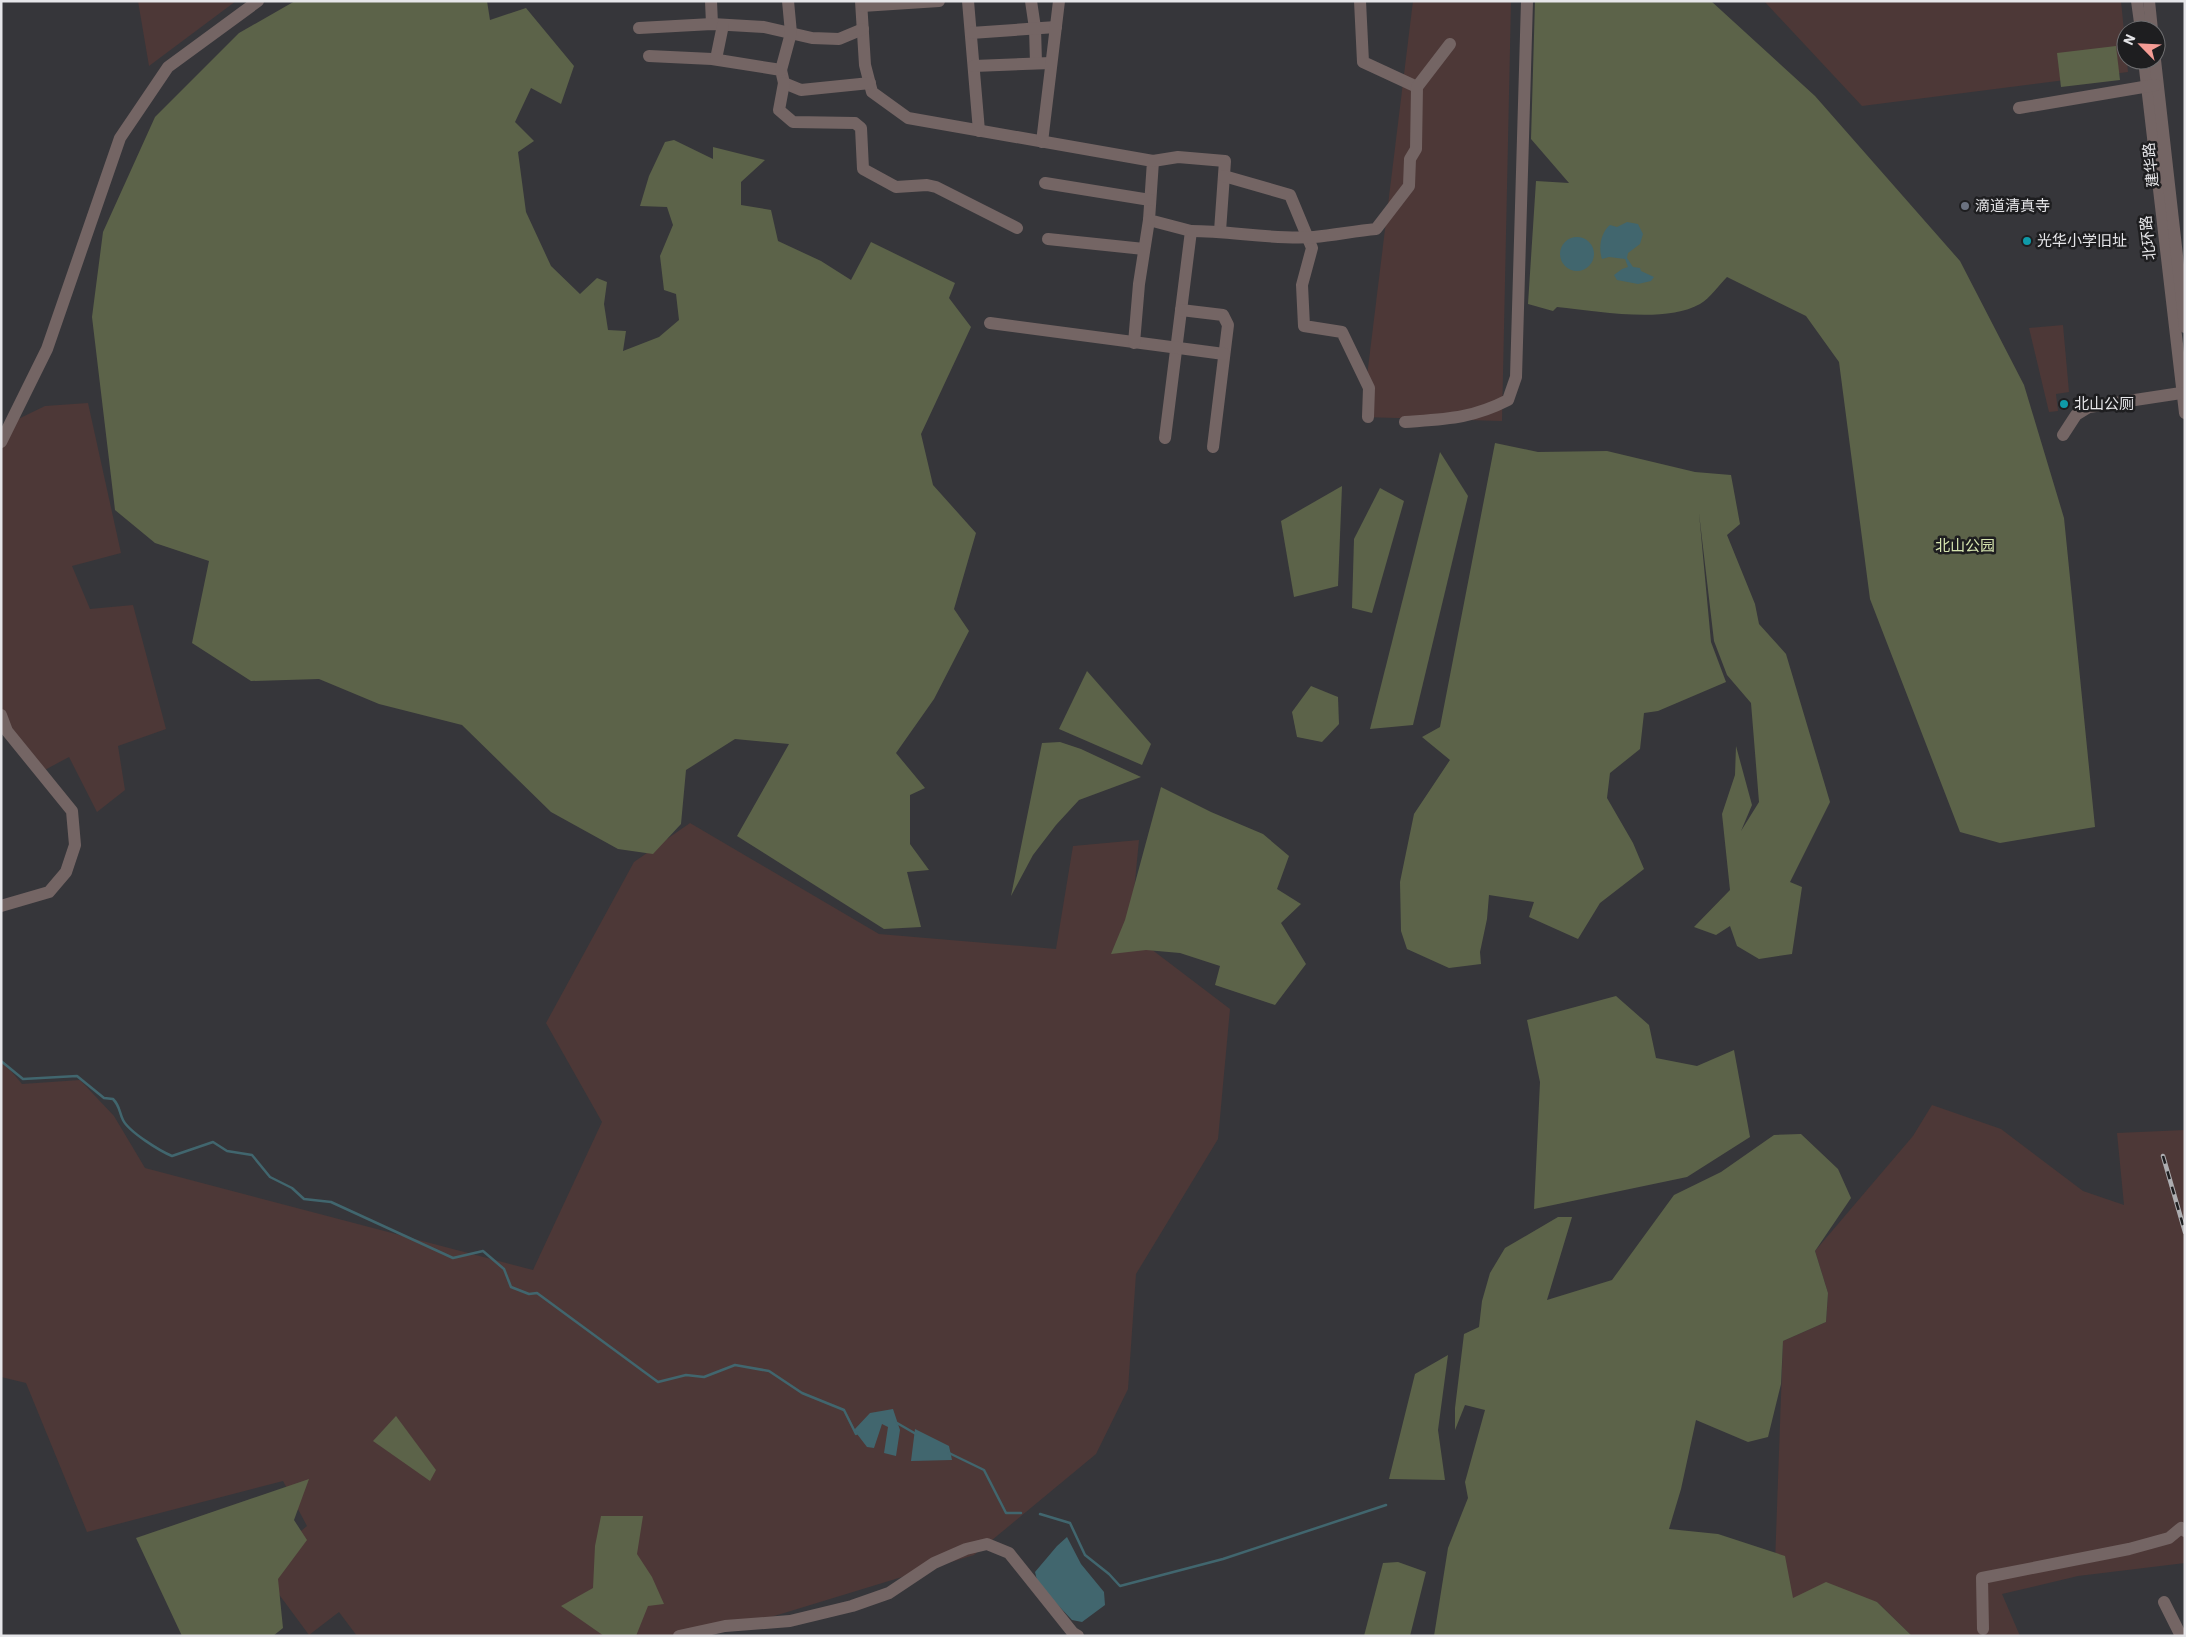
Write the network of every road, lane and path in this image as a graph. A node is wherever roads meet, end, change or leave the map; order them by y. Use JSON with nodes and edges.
{"nodes":[{"id":1,"x":258,"y":1,"type":"edge"},
{"id":2,"x":711,"y":1,"type":"edge"},
{"id":3,"x":788,"y":1,"type":"edge"},
{"id":4,"x":939,"y":1,"type":"edge"},
{"id":5,"x":968,"y":1,"type":"edge"},
{"id":6,"x":1031,"y":1,"type":"edge"},
{"id":7,"x":1059,"y":1,"type":"edge"},
{"id":8,"x":1360,"y":1,"type":"edge"},
{"id":9,"x":1527,"y":1,"type":"edge"},
{"id":10,"x":2137,"y":1,"type":"edge"},
{"id":11,"x":2149,"y":1,"type":"edge"},
{"id":12,"x":861,"y":4,"type":"edge"},
{"id":13,"x":2140,"y":20,"type":"edge"},
{"id":14,"x":2151,"y":20,"type":"edge"},
{"id":15,"x":718,"y":24,"type":"junction"},
{"id":16,"x":1056,"y":27,"type":"junction"},
{"id":17,"x":639,"y":28,"type":"dead end"},
{"id":18,"x":1035,"y":28,"type":"junction"},
{"id":19,"x":863,"y":29,"type":"junction"},
{"id":20,"x":791,"y":33,"type":"junction"},
{"id":21,"x":971,"y":33,"type":"junction"},
{"id":22,"x":1450,"y":44,"type":"dead end"},
{"id":23,"x":649,"y":56,"type":"dead end"},
{"id":24,"x":716,"y":59,"type":"junction"},
{"id":25,"x":1051,"y":62,"type":"junction"},
{"id":26,"x":1036,"y":63,"type":"junction"},
{"id":27,"x":974,"y":66,"type":"junction"},
{"id":28,"x":2147,"y":70,"type":"edge"},
{"id":29,"x":2154,"y":70,"type":"edge"},
{"id":30,"x":782,"y":76,"type":"junction"},
{"id":31,"x":870,"y":83,"type":"junction"},
{"id":32,"x":2152,"y":86,"type":"junction"},
{"id":33,"x":1417,"y":87,"type":"junction"},
{"id":34,"x":2019,"y":108,"type":"dead end"},
{"id":35,"x":979,"y":131,"type":"junction"},
{"id":36,"x":1042,"y":142,"type":"junction"},
{"id":37,"x":1153,"y":161,"type":"junction"},
{"id":38,"x":1224,"y":176,"type":"junction"},
{"id":39,"x":1045,"y":183,"type":"dead end"},
{"id":40,"x":1150,"y":200,"type":"junction"},
{"id":41,"x":1149,"y":220,"type":"junction"},
{"id":42,"x":1017,"y":228,"type":"dead end"},
{"id":43,"x":1191,"y":231,"type":"junction"},
{"id":44,"x":1220,"y":231,"type":"junction"},
{"id":45,"x":1308,"y":237,"type":"junction"},
{"id":46,"x":1048,"y":240,"type":"dead end"},
{"id":47,"x":1144,"y":249,"type":"junction"},
{"id":48,"x":1181,"y":310,"type":"junction"},
{"id":49,"x":990,"y":323,"type":"dead end"},
{"id":50,"x":2185,"y":326,"type":"edge"},
{"id":51,"x":1134,"y":343,"type":"junction"},
{"id":52,"x":1176,"y":349,"type":"junction"},
{"id":53,"x":1224,"y":354,"type":"junction"},
{"id":54,"x":2182,"y":390,"type":"edge"},
{"id":55,"x":2185,"y":413,"type":"edge"},
{"id":56,"x":1368,"y":418,"type":"dead end"},
{"id":57,"x":1405,"y":422,"type":"dead end"},
{"id":58,"x":2063,"y":435,"type":"dead end"},
{"id":59,"x":1165,"y":438,"type":"dead end"},
{"id":60,"x":1,"y":442,"type":"edge"},
{"id":61,"x":1212,"y":447,"type":"dead end"},
{"id":62,"x":1,"y":715,"type":"edge"},
{"id":63,"x":1,"y":906,"type":"edge"},
{"id":64,"x":2185,"y":1531,"type":"edge"},
{"id":65,"x":2164,"y":1602,"type":"dead end"},
{"id":66,"x":1983,"y":1629,"type":"dead end"},
{"id":67,"x":679,"y":1636,"type":"edge"},
{"id":68,"x":1078,"y":1636,"type":"edge"},
{"id":69,"x":2181,"y":1636,"type":"edge"}],
"edges":[{"from":1,"to":60,"type":"street"},
{"from":2,"to":15,"type":"street"},
{"from":3,"to":20,"type":"street"},
{"from":4,"to":12,"type":"street"},
{"from":5,"to":21,"type":"street"},
{"from":6,"to":18,"type":"street"},
{"from":7,"to":16,"type":"street"},
{"from":8,"to":33,"type":"street"},
{"from":9,"to":57,"type":"street"},
{"from":10,"to":13,"type":"street"},
{"from":11,"to":14,"type":"street"},
{"from":12,"to":19,"type":"street"},
{"from":15,"to":17,"type":"street"},
{"from":15,"to":20,"type":"street"},
{"from":15,"to":24,"type":"street"},
{"from":16,"to":18,"type":"street"},
{"from":16,"to":25,"type":"street"},
{"from":18,"to":21,"type":"street"},
{"from":18,"to":26,"type":"street"},
{"from":19,"to":20,"type":"street"},
{"from":19,"to":31,"type":"street"},
{"from":20,"to":30,"type":"street"},
{"from":21,"to":27,"type":"street"},
{"from":22,"to":33,"type":"street"},
{"from":23,"to":24,"type":"street"},
{"from":24,"to":30,"type":"street"},
{"from":25,"to":26,"type":"street"},
{"from":25,"to":36,"type":"street"},
{"from":26,"to":27,"type":"street"},
{"from":27,"to":35,"type":"street"},
{"from":28,"to":32,"type":"street","name":"北环路"},
{"from":29,"to":32,"type":"street","name":"建华路"},
{"from":30,"to":31,"type":"street"},
{"from":30,"to":42,"type":"street"},
{"from":31,"to":35,"type":"street"},
{"from":32,"to":34,"type":"street"},
{"from":32,"to":50,"type":"street","name":"建华路"},
{"from":32,"to":54,"type":"street","name":"北环路"},
{"from":33,"to":45,"type":"street"},
{"from":35,"to":36,"type":"street"},
{"from":36,"to":37,"type":"street"},
{"from":37,"to":38,"type":"street"},
{"from":37,"to":40,"type":"street"},
{"from":38,"to":44,"type":"street"},
{"from":38,"to":45,"type":"street"},
{"from":39,"to":40,"type":"street"},
{"from":40,"to":41,"type":"street"},
{"from":41,"to":43,"type":"street"},
{"from":41,"to":47,"type":"street"},
{"from":43,"to":44,"type":"street"},
{"from":43,"to":48,"type":"street"},
{"from":44,"to":45,"type":"street"},
{"from":45,"to":56,"type":"street"},
{"from":46,"to":47,"type":"street"},
{"from":47,"to":51,"type":"street"},
{"from":48,"to":52,"type":"street"},
{"from":48,"to":53,"type":"street"},
{"from":49,"to":51,"type":"street"},
{"from":51,"to":52,"type":"street"},
{"from":52,"to":53,"type":"street"},
{"from":52,"to":59,"type":"street"},
{"from":53,"to":61,"type":"street"},
{"from":54,"to":55,"type":"street","name":"北环路"},
{"from":54,"to":58,"type":"street"},
{"from":62,"to":63,"type":"street"},
{"from":64,"to":66,"type":"street"},
{"from":65,"to":69,"type":"street"},
{"from":67,"to":68,"type":"street"}]}
